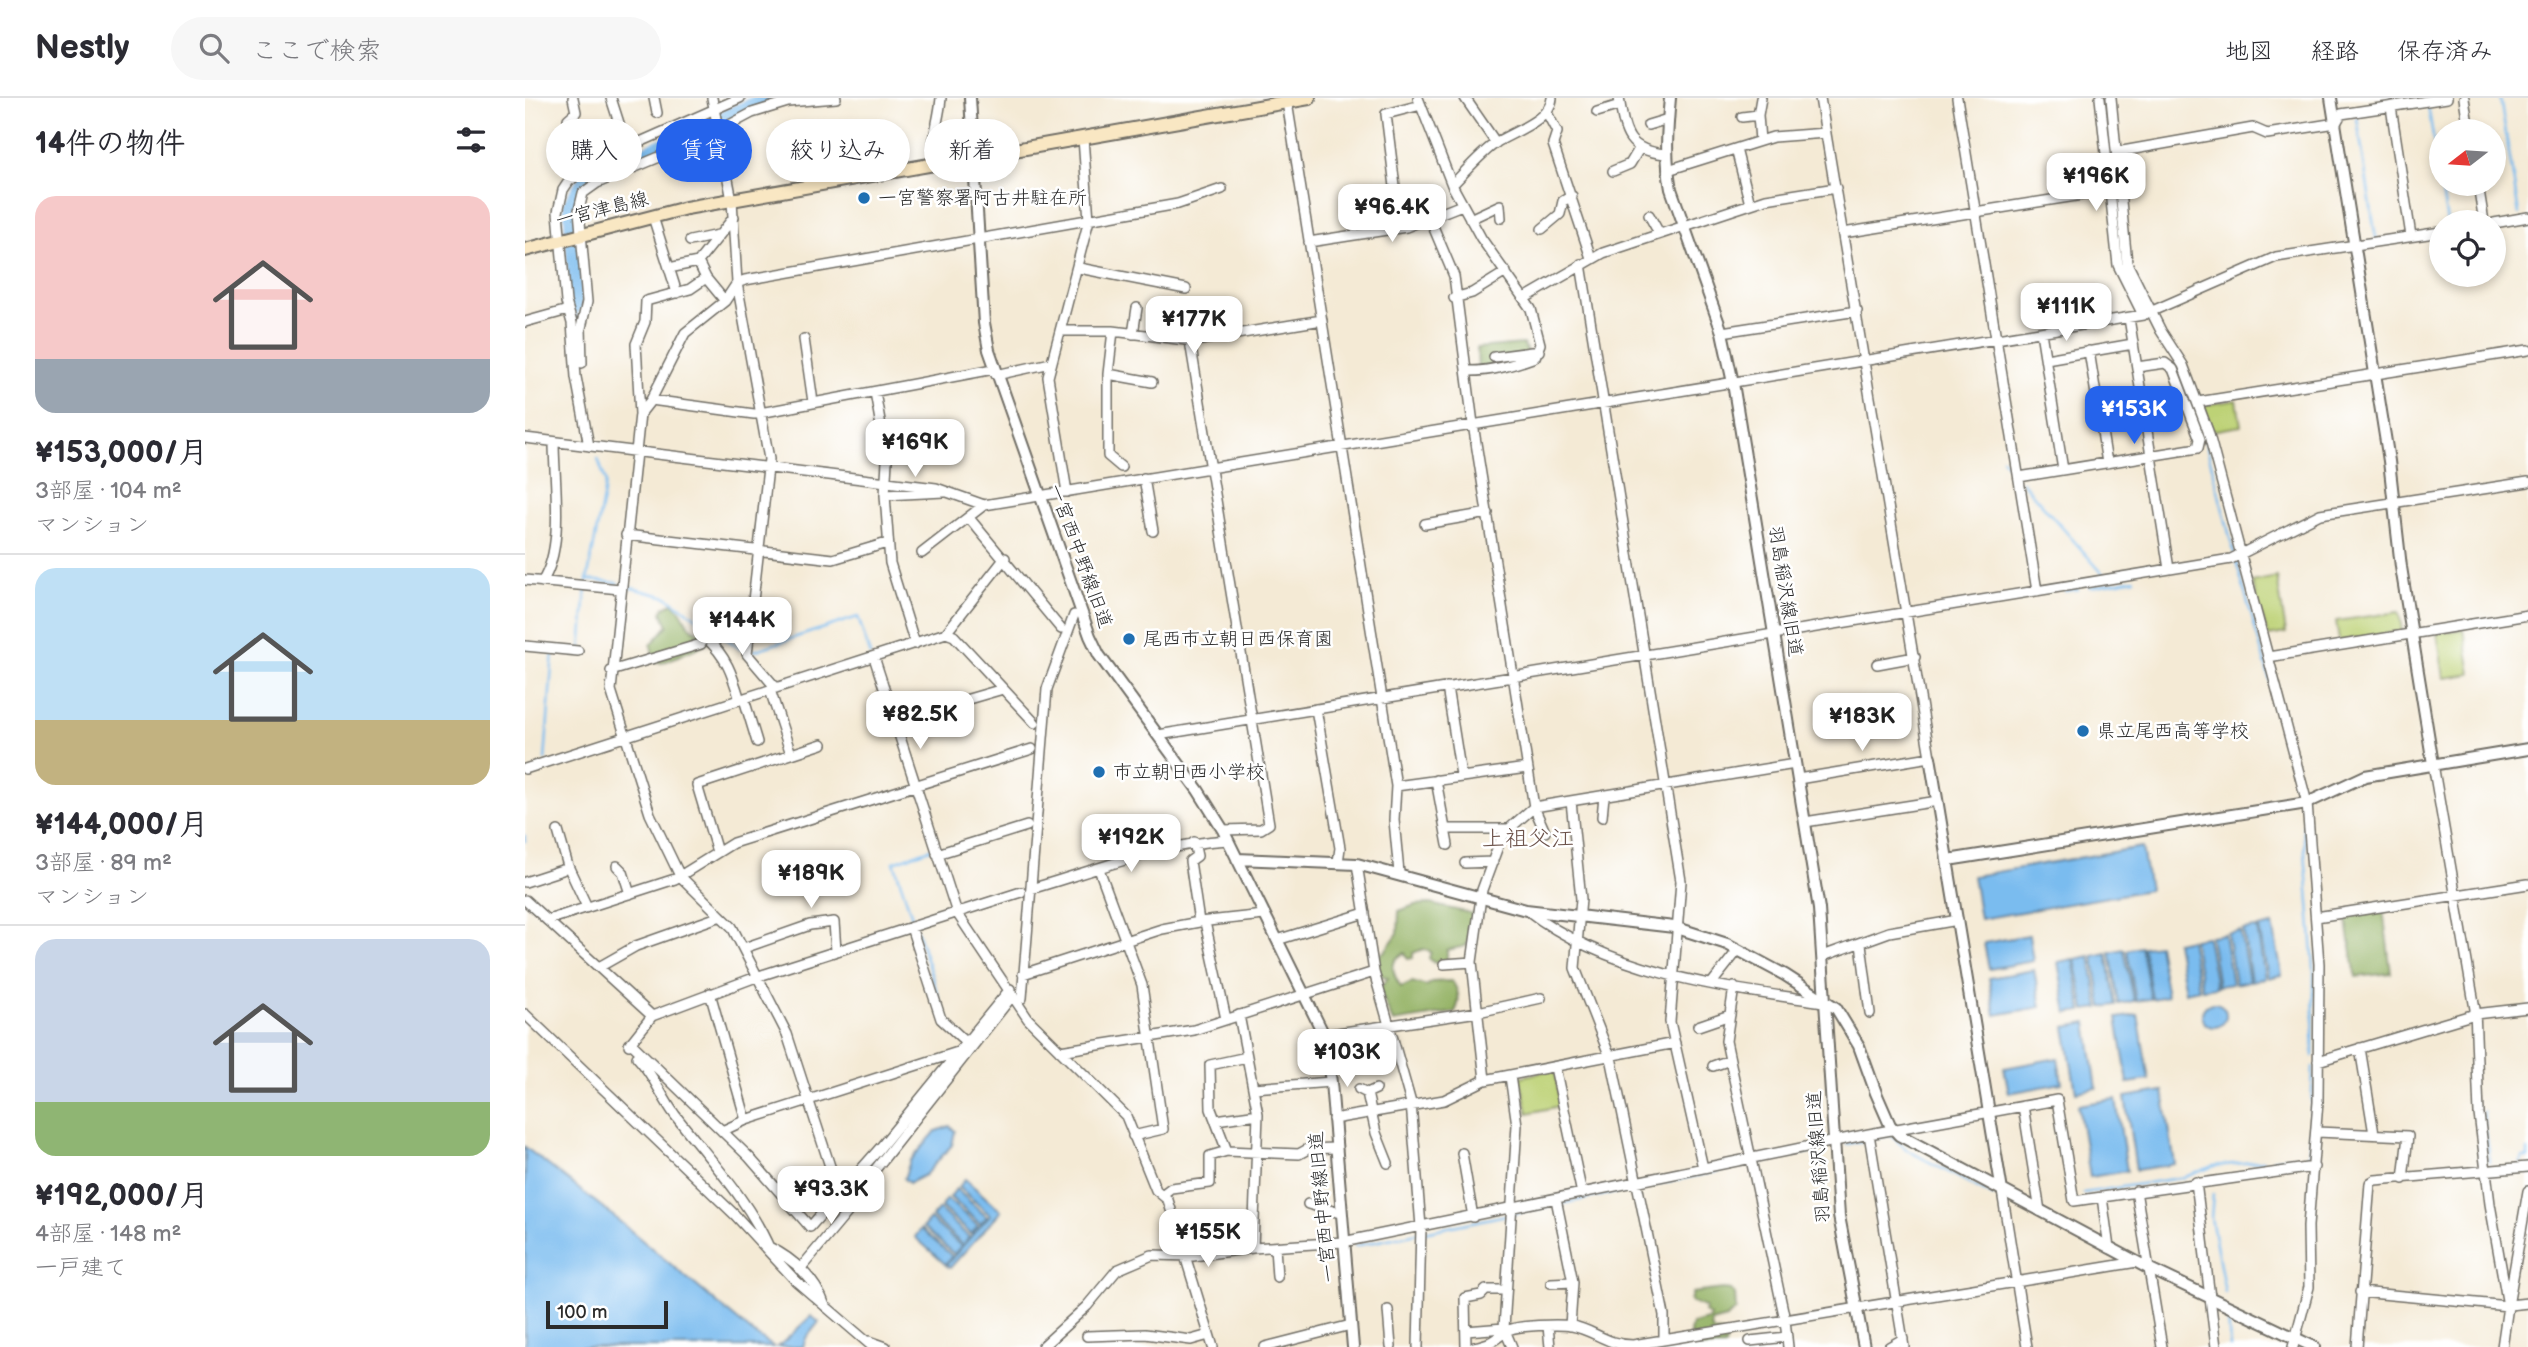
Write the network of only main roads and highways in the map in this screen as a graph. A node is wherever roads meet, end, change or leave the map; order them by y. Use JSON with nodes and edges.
{"nodes":[{"id":1,"x":1309,"y":98,"type":"edge"},
{"id":2,"x":525,"y":250,"type":"edge"}],
"edges":[{"from":1,"to":2,"type":"main road","name":"一宮津島線"}]}
